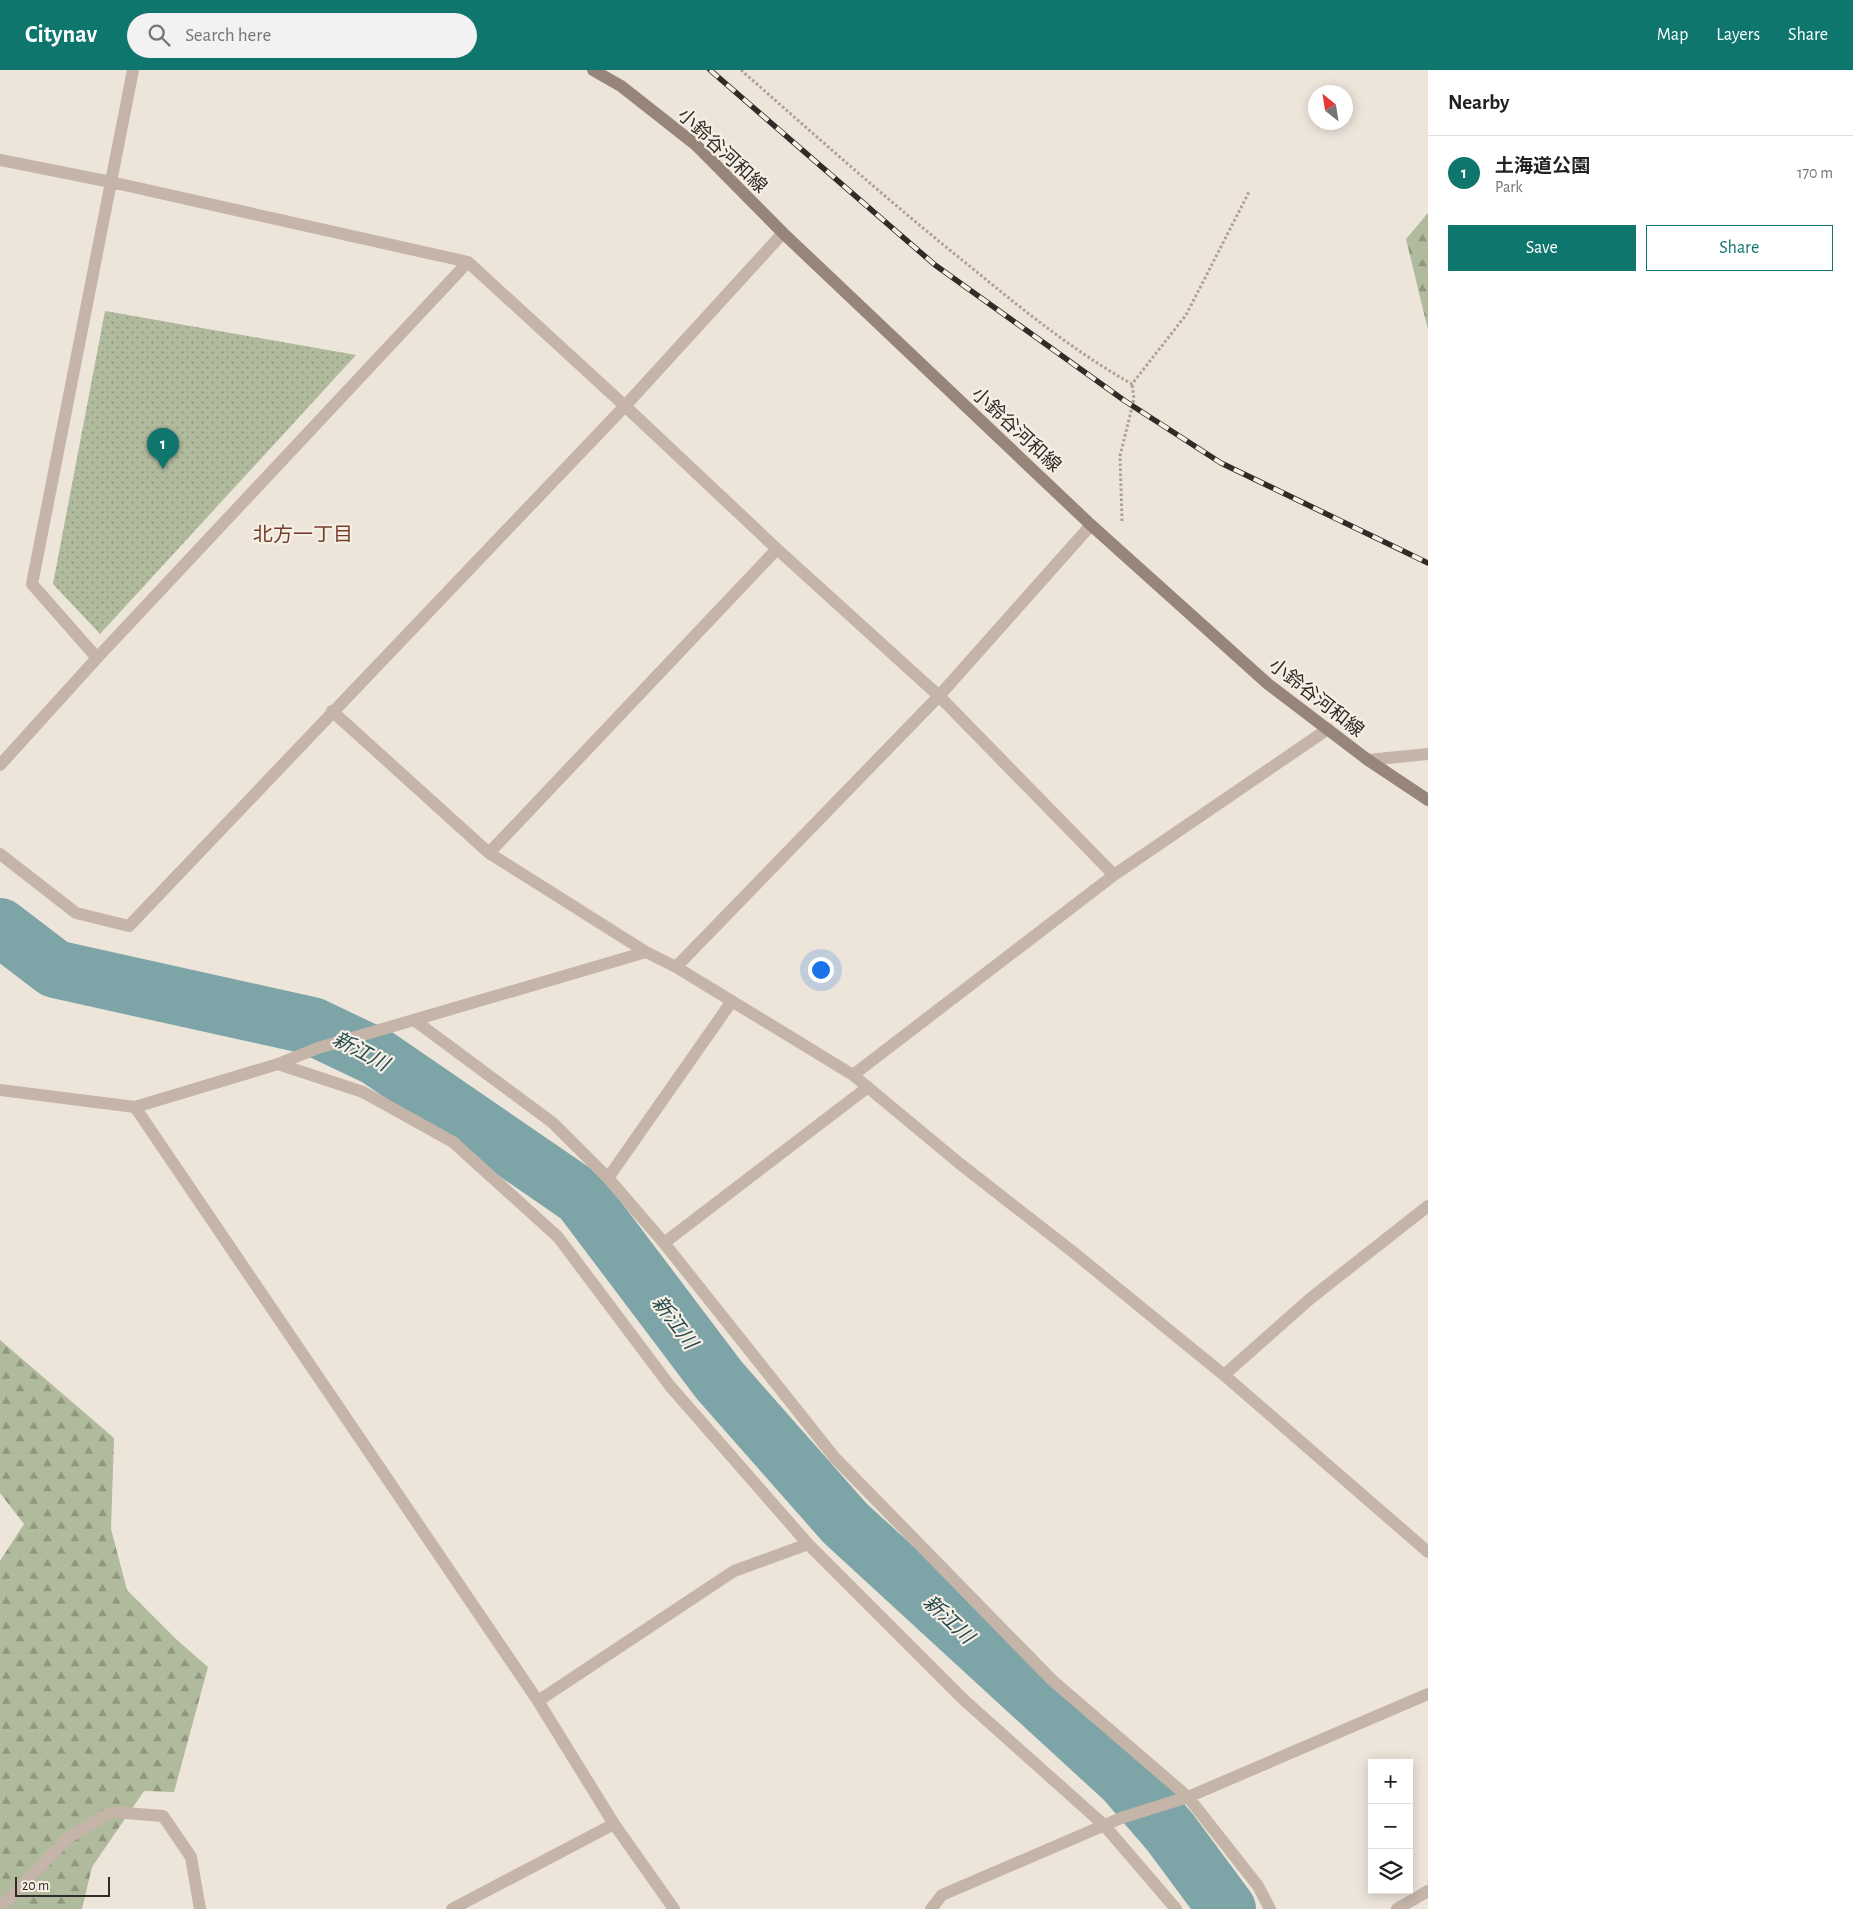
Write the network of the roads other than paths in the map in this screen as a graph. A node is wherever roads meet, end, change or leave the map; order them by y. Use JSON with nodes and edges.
{"nodes":[{"id":1,"x":133,"y":70,"type":"edge"},
{"id":2,"x":593,"y":70,"type":"edge"},
{"id":3,"x":0,"y":160,"type":"edge"},
{"id":4,"x":111,"y":182,"type":"junction"},
{"id":5,"x":783,"y":233,"type":"junction"},
{"id":6,"x":468,"y":262,"type":"junction"},
{"id":7,"x":625,"y":406,"type":"junction"},
{"id":8,"x":1091,"y":525,"type":"junction"},
{"id":9,"x":777,"y":549,"type":"junction"},
{"id":10,"x":97,"y":658,"type":"junction"},
{"id":11,"x":939,"y":696,"type":"junction"},
{"id":12,"x":332,"y":711,"type":"junction"},
{"id":13,"x":1328,"y":730,"type":"junction"},
{"id":14,"x":1428,"y":754,"type":"edge"},
{"id":15,"x":1368,"y":760,"type":"junction"},
{"id":16,"x":0,"y":764,"type":"edge"},
{"id":17,"x":1428,"y":800,"type":"edge"},
{"id":18,"x":0,"y":854,"type":"edge"},
{"id":19,"x":489,"y":854,"type":"junction"},
{"id":20,"x":1114,"y":875,"type":"junction"},
{"id":21,"x":646,"y":952,"type":"junction"},
{"id":22,"x":676,"y":968,"type":"junction"},
{"id":23,"x":732,"y":1001,"type":"junction"},
{"id":24,"x":414,"y":1020,"type":"junction"},
{"id":25,"x":278,"y":1064,"type":"junction"},
{"id":26,"x":853,"y":1074,"type":"junction"},
{"id":27,"x":868,"y":1087,"type":"junction"},
{"id":28,"x":0,"y":1090,"type":"edge"},
{"id":29,"x":135,"y":1107,"type":"junction"},
{"id":30,"x":608,"y":1178,"type":"junction"},
{"id":31,"x":1428,"y":1206,"type":"edge"},
{"id":32,"x":664,"y":1243,"type":"junction"},
{"id":33,"x":1224,"y":1375,"type":"junction"},
{"id":34,"x":808,"y":1544,"type":"junction"},
{"id":35,"x":1428,"y":1552,"type":"edge"},
{"id":36,"x":1428,"y":1694,"type":"edge"},
{"id":37,"x":538,"y":1701,"type":"junction"},
{"id":38,"x":1188,"y":1797,"type":"junction"},
{"id":39,"x":614,"y":1824,"type":"junction"},
{"id":40,"x":1104,"y":1825,"type":"junction"},
{"id":41,"x":1428,"y":1891,"type":"edge"},
{"id":42,"x":0,"y":1908,"type":"edge"},
{"id":43,"x":200,"y":1909,"type":"edge"},
{"id":44,"x":452,"y":1909,"type":"edge"},
{"id":45,"x":674,"y":1909,"type":"edge"},
{"id":46,"x":931,"y":1909,"type":"edge"},
{"id":47,"x":1176,"y":1909,"type":"edge"},
{"id":48,"x":1270,"y":1909,"type":"edge"},
{"id":49,"x":1397,"y":1909,"type":"edge"}],
"edges":[{"from":1,"to":4,"type":"street"},
{"from":2,"to":5,"type":"main road","name":"小鈴谷河和線"},
{"from":3,"to":4,"type":"street"},
{"from":4,"to":6,"type":"street"},
{"from":4,"to":10,"type":"street"},
{"from":5,"to":7,"type":"street"},
{"from":5,"to":8,"type":"main road","name":"小鈴谷河和線"},
{"from":6,"to":7,"type":"street"},
{"from":6,"to":10,"type":"street"},
{"from":7,"to":9,"type":"street"},
{"from":7,"to":12,"type":"street"},
{"from":8,"to":11,"type":"street"},
{"from":8,"to":13,"type":"main road","name":"小鈴谷河和線"},
{"from":9,"to":11,"type":"street"},
{"from":9,"to":19,"type":"street"},
{"from":10,"to":16,"type":"street"},
{"from":11,"to":20,"type":"street"},
{"from":11,"to":22,"type":"street"},
{"from":12,"to":18,"type":"street"},
{"from":12,"to":19,"type":"street"},
{"from":13,"to":15,"type":"main road","name":"小鈴谷河和線"},
{"from":13,"to":20,"type":"street"},
{"from":14,"to":15,"type":"street"},
{"from":15,"to":17,"type":"main road","name":"小鈴谷河和線"},
{"from":19,"to":21,"type":"street"},
{"from":20,"to":26,"type":"street"},
{"from":21,"to":22,"type":"street"},
{"from":21,"to":24,"type":"street"},
{"from":22,"to":23,"type":"street"},
{"from":23,"to":26,"type":"street"},
{"from":23,"to":30,"type":"street"},
{"from":24,"to":25,"type":"street"},
{"from":24,"to":30,"type":"street"},
{"from":25,"to":29,"type":"street"},
{"from":25,"to":34,"type":"street"},
{"from":26,"to":27,"type":"street"},
{"from":27,"to":32,"type":"street"},
{"from":27,"to":33,"type":"street"},
{"from":28,"to":29,"type":"street"},
{"from":29,"to":37,"type":"street"},
{"from":30,"to":32,"type":"street"},
{"from":31,"to":33,"type":"street"},
{"from":32,"to":38,"type":"street"},
{"from":33,"to":35,"type":"street"},
{"from":34,"to":37,"type":"street"},
{"from":34,"to":40,"type":"street"},
{"from":36,"to":38,"type":"street"},
{"from":37,"to":39,"type":"street"},
{"from":38,"to":40,"type":"street"},
{"from":38,"to":48,"type":"street"},
{"from":39,"to":44,"type":"street"},
{"from":39,"to":45,"type":"street"},
{"from":40,"to":46,"type":"street"},
{"from":40,"to":47,"type":"street"},
{"from":41,"to":49,"type":"street"},
{"from":42,"to":43,"type":"street"}]}
